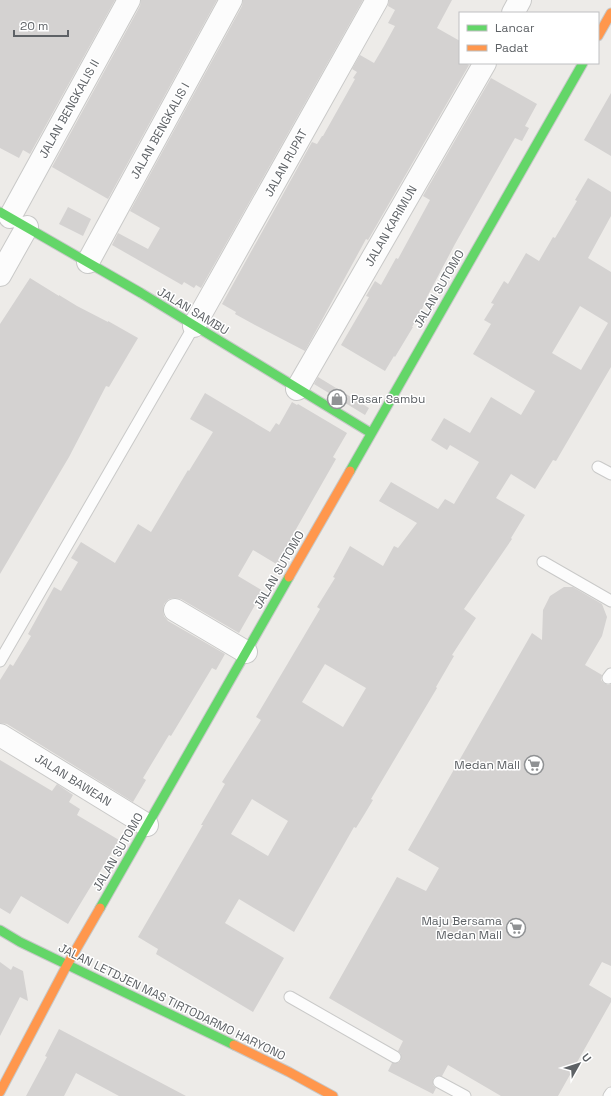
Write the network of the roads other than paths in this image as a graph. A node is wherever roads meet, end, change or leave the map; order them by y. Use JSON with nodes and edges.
{"nodes":[{"id":1,"x":129,"y":0,"type":"edge"},
{"id":2,"x":231,"y":0,"type":"edge"},
{"id":3,"x":377,"y":0,"type":"edge"},
{"id":4,"x":520,"y":0,"type":"edge"},
{"id":5,"x":514,"y":12,"type":"edge"},
{"id":6,"x":611,"y":13,"type":"edge"},
{"id":7,"x":599,"y":34,"type":"edge"},
{"id":8,"x":484,"y":64,"type":"edge"},
{"id":9,"x":582,"y":64,"type":"edge"},
{"id":10,"x":12,"y":219,"type":"edge"},
{"id":11,"x":88,"y":262,"type":"junction"},
{"id":12,"x":0,"y":275,"type":"edge"},
{"id":13,"x":194,"y":326,"type":"junction"},
{"id":14,"x":297,"y":389,"type":"junction"},
{"id":15,"x":371,"y":433,"type":"junction"},
{"id":16,"x":598,"y":467,"type":"dead end"},
{"id":17,"x":611,"y":474,"type":"edge"},
{"id":18,"x":543,"y":562,"type":"dead end"},
{"id":19,"x":611,"y":601,"type":"edge"},
{"id":20,"x":175,"y":610,"type":"dead end"},
{"id":21,"x":246,"y":652,"type":"junction"},
{"id":22,"x":0,"y":661,"type":"edge"},
{"id":23,"x":0,"y":734,"type":"edge"},
{"id":24,"x":147,"y":825,"type":"junction"},
{"id":25,"x":0,"y":930,"type":"edge"},
{"id":26,"x":67,"y":965,"type":"junction"},
{"id":27,"x":290,"y":997,"type":"dead end"},
{"id":28,"x":395,"y":1057,"type":"dead end"},
{"id":29,"x":439,"y":1082,"type":"dead end"},
{"id":30,"x":0,"y":1092,"type":"edge"},
{"id":31,"x":611,"y":1093,"type":"edge"},
{"id":32,"x":324,"y":1094,"type":"edge"},
{"id":33,"x":465,"y":1096,"type":"edge"},
{"id":34,"x":609,"y":1096,"type":"edge"}],
"edges":[{"from":1,"to":10,"type":"street","name":"JALAN BENGKALIS II"},
{"from":2,"to":11,"type":"street","name":"JALAN BENGKALIS I"},
{"from":3,"to":13,"type":"street","name":"JALAN RUPAT"},
{"from":4,"to":5,"type":"street"},
{"from":6,"to":7,"type":"main road"},
{"from":8,"to":14,"type":"street","name":"JALAN KARIMUN"},
{"from":9,"to":15,"type":"main road","name":"JALAN SUTOMO"},
{"from":10,"to":11,"type":"main road","name":"JALAN SAMBU"},
{"from":10,"to":12,"type":"street","name":"JALAN BENGKALIS II"},
{"from":11,"to":13,"type":"main road","name":"JALAN SAMBU"},
{"from":13,"to":14,"type":"main road","name":"JALAN SAMBU"},
{"from":13,"to":22,"type":"lane"},
{"from":14,"to":15,"type":"main road","name":"JALAN SAMBU"},
{"from":15,"to":21,"type":"main road","name":"JALAN SUTOMO"},
{"from":16,"to":17,"type":"lane"},
{"from":18,"to":19,"type":"lane"},
{"from":20,"to":21,"type":"street"},
{"from":21,"to":24,"type":"main road","name":"JALAN SUTOMO"},
{"from":23,"to":24,"type":"street","name":"JALAN BAWEAN"},
{"from":24,"to":26,"type":"main road","name":"JALAN SUTOMO"},
{"from":25,"to":26,"type":"main road","name":"JALAN LETDJEN MAS TIRTODARMO HARYONO"},
{"from":26,"to":30,"type":"main road","name":"JALAN SUTOMO"},
{"from":26,"to":32,"type":"main road","name":"JALAN LETDJEN MAS TIRTODARMO HARYONO"},
{"from":27,"to":28,"type":"lane"},
{"from":29,"to":33,"type":"lane"},
{"from":31,"to":34,"type":"lane"}]}
